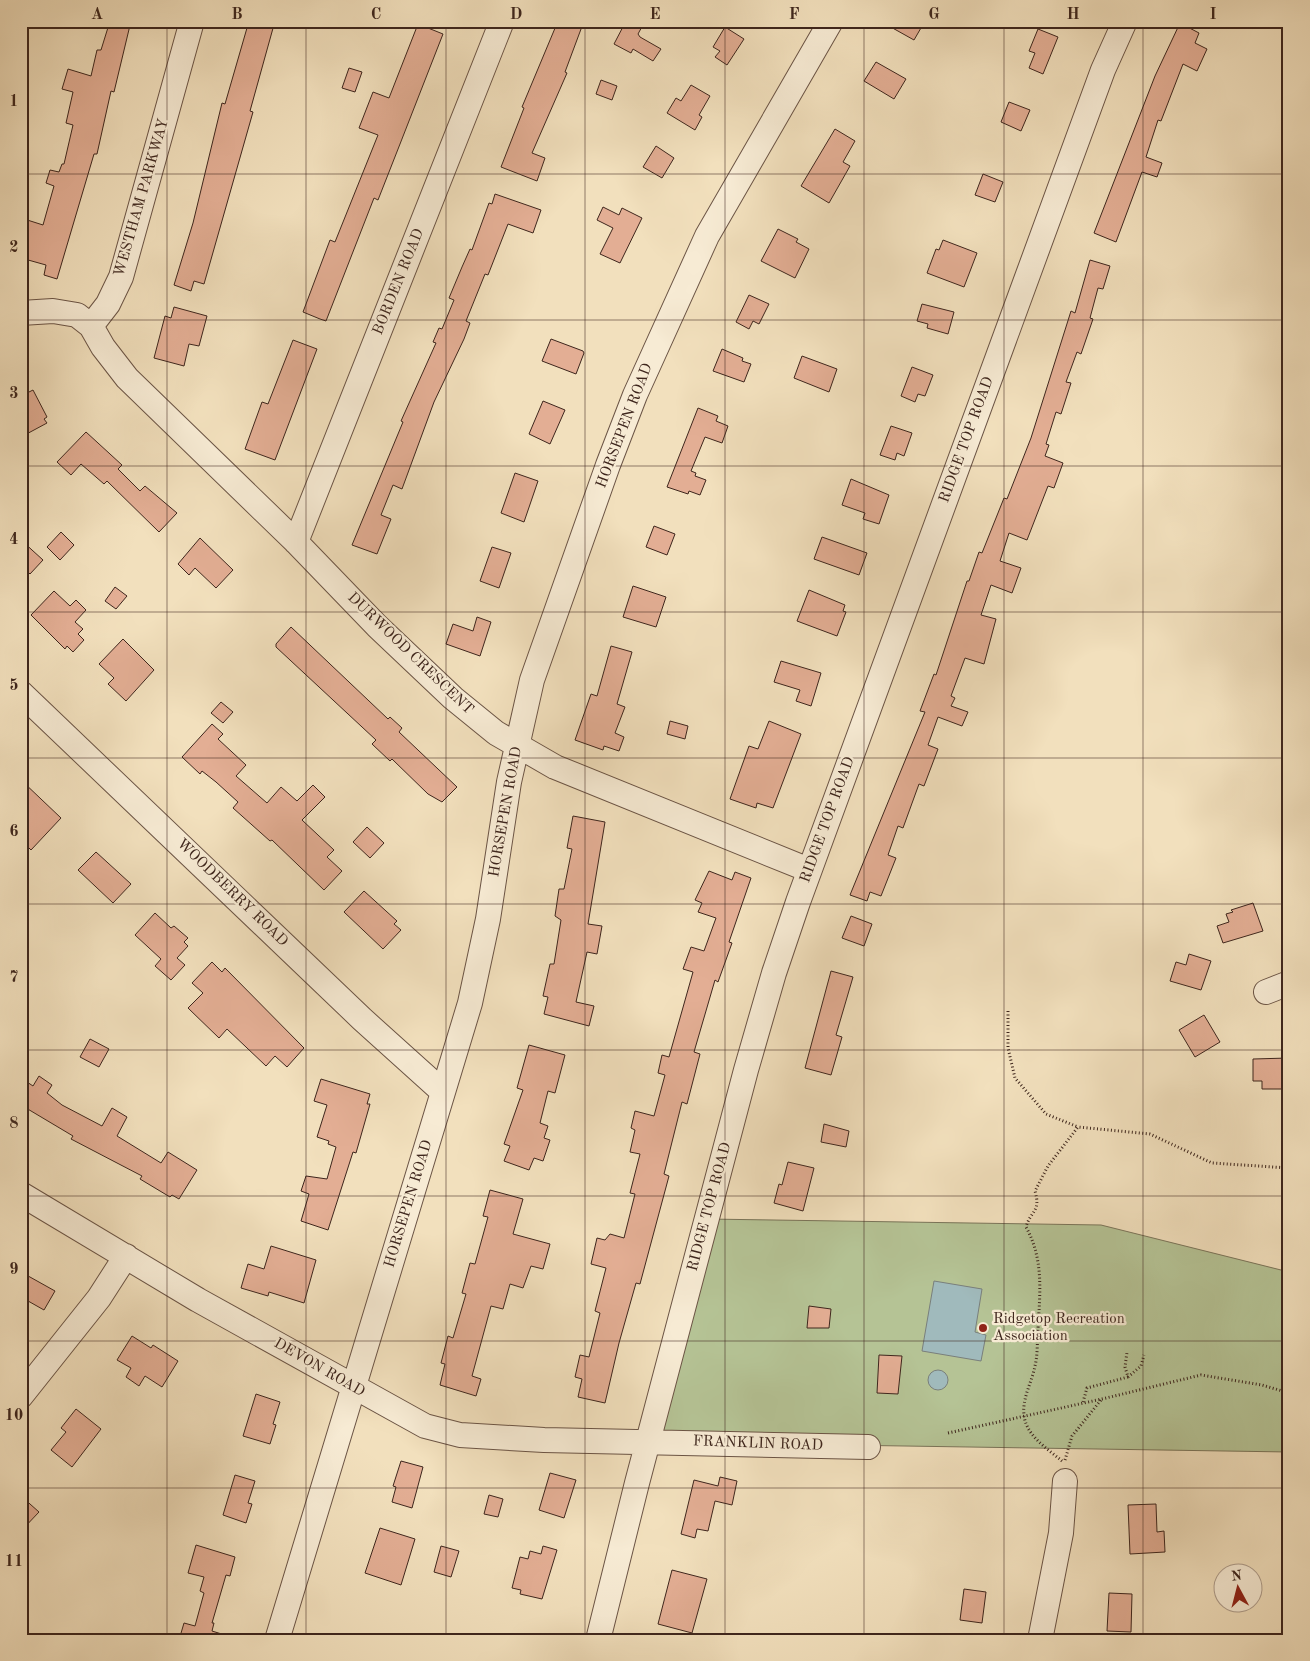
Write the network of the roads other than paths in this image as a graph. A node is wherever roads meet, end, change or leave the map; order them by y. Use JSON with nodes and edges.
{"nodes":[{"id":1,"x":192,"y":21,"type":"edge"},
{"id":2,"x":502,"y":21,"type":"edge"},
{"id":3,"x":832,"y":21,"type":"edge"},
{"id":4,"x":1125,"y":21,"type":"edge"},
{"id":5,"x":21,"y":313,"type":"edge"},
{"id":6,"x":91,"y":326,"type":"junction"},
{"id":7,"x":296,"y":542,"type":"junction"},
{"id":8,"x":21,"y":693,"type":"edge"},
{"id":9,"x":517,"y":746,"type":"junction"},
{"id":10,"x":809,"y":870,"type":"junction"},
{"id":11,"x":1289,"y":983,"type":"edge"},
{"id":12,"x":1266,"y":992,"type":"dead end"},
{"id":13,"x":443,"y":1092,"type":"junction"},
{"id":14,"x":21,"y":1194,"type":"edge"},
{"id":15,"x":126,"y":1256,"type":"junction"},
{"id":16,"x":353,"y":1386,"type":"junction"},
{"id":17,"x":21,"y":1396,"type":"edge"},
{"id":18,"x":647,"y":1442,"type":"junction"},
{"id":19,"x":868,"y":1447,"type":"dead end"},
{"id":20,"x":1065,"y":1481,"type":"dead end"},
{"id":21,"x":277,"y":1640,"type":"edge"},
{"id":22,"x":598,"y":1640,"type":"edge"},
{"id":23,"x":1040,"y":1640,"type":"edge"}],
"edges":[{"from":1,"to":6,"type":"street","name":"WESTHAM PARKWAY"},
{"from":2,"to":7,"type":"street","name":"BORDEN ROAD"},
{"from":3,"to":9,"type":"street","name":"HORSEPEN ROAD"},
{"from":4,"to":10,"type":"street","name":"RIDGE TOP ROAD"},
{"from":5,"to":6,"type":"street"},
{"from":6,"to":7,"type":"street","name":"DURWOOD CRESCENT"},
{"from":7,"to":9,"type":"street","name":"DURWOOD CRESCENT"},
{"from":8,"to":13,"type":"street","name":"WOODBERRY ROAD"},
{"from":9,"to":10,"type":"street","name":"DURWOOD CRESCENT"},
{"from":9,"to":13,"type":"street","name":"HORSEPEN ROAD"},
{"from":10,"to":18,"type":"street","name":"RIDGE TOP ROAD"},
{"from":11,"to":12,"type":"street"},
{"from":13,"to":16,"type":"street","name":"HORSEPEN ROAD"},
{"from":14,"to":15,"type":"street","name":"DEVON ROAD"},
{"from":15,"to":16,"type":"street","name":"DEVON ROAD"},
{"from":15,"to":17,"type":"street"},
{"from":16,"to":18,"type":"street","name":"DEVON ROAD"},
{"from":16,"to":21,"type":"street","name":"HORSEPEN ROAD"},
{"from":18,"to":19,"type":"street","name":"FRANKLIN ROAD"},
{"from":18,"to":22,"type":"street","name":"RIDGE TOP ROAD"},
{"from":20,"to":23,"type":"street"}]}
